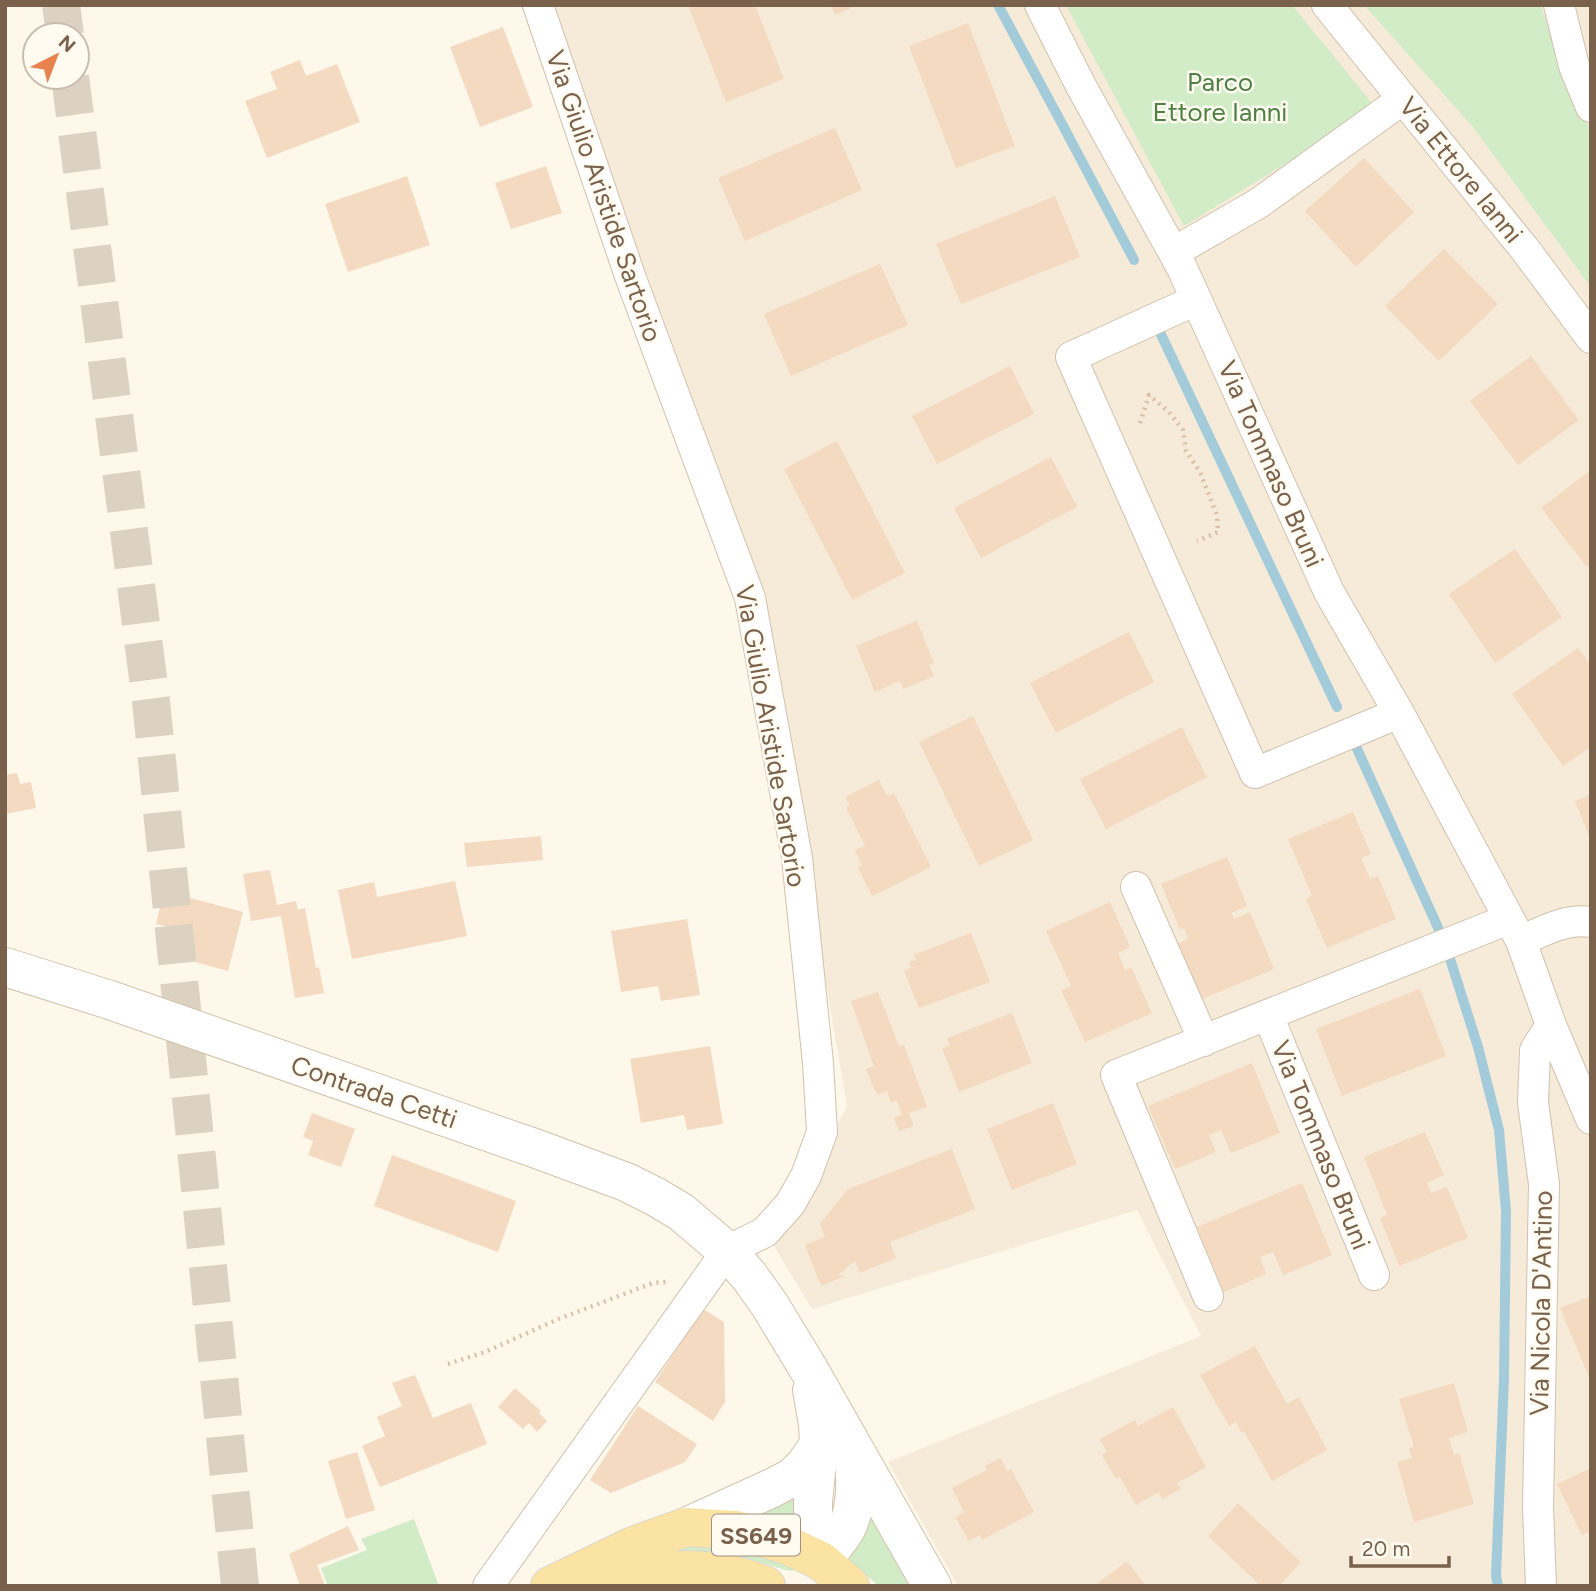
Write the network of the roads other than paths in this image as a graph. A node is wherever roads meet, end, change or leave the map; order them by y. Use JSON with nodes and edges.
{"nodes":[{"id":1,"x":538,"y":5,"type":"edge"},
{"id":2,"x":1040,"y":5,"type":"edge"},
{"id":3,"x":1327,"y":5,"type":"edge"},
{"id":4,"x":1559,"y":5,"type":"edge"},
{"id":5,"x":1403,"y":99,"type":"junction"},
{"id":6,"x":1591,"y":107,"type":"edge"},
{"id":7,"x":1174,"y":253,"type":"junction"},
{"id":8,"x":1196,"y":300,"type":"junction"},
{"id":9,"x":1591,"y":338,"type":"edge"},
{"id":10,"x":1399,"y":713,"type":"junction"},
{"id":11,"x":1136,"y":887,"type":"dead end"},
{"id":12,"x":1591,"y":922,"type":"edge"},
{"id":13,"x":1515,"y":930,"type":"junction"},
{"id":14,"x":5,"y":967,"type":"edge"},
{"id":15,"x":1268,"y":1015,"type":"junction"},
{"id":16,"x":1551,"y":1025,"type":"junction"},
{"id":17,"x":1204,"y":1041,"type":"junction"},
{"id":18,"x":1591,"y":1119,"type":"edge"},
{"id":19,"x":716,"y":1266,"type":"junction"},
{"id":20,"x":1374,"y":1275,"type":"dead end"},
{"id":21,"x":1208,"y":1296,"type":"dead end"},
{"id":22,"x":837,"y":1447,"type":"junction"},
{"id":23,"x":686,"y":1527,"type":"junction"},
{"id":24,"x":825,"y":1574,"type":"edge"},
{"id":25,"x":553,"y":1584,"type":"edge"},
{"id":26,"x":762,"y":1584,"type":"edge"},
{"id":27,"x":488,"y":1586,"type":"edge"},
{"id":28,"x":850,"y":1586,"type":"edge"},
{"id":29,"x":932,"y":1586,"type":"edge"},
{"id":30,"x":1541,"y":1586,"type":"edge"}],
"edges":[{"from":1,"to":19,"type":"street","name":"Via Giulio Aristide Sartorio"},
{"from":2,"to":7,"type":"street","name":"Via Tommaso Bruni"},
{"from":3,"to":5,"type":"street","name":"Via Ettore Ianni"},
{"from":4,"to":6,"type":"street"},
{"from":5,"to":7,"type":"street"},
{"from":5,"to":9,"type":"street","name":"Via Ettore Ianni"},
{"from":7,"to":8,"type":"street","name":"Via Tommaso Bruni"},
{"from":8,"to":10,"type":"street","name":"Via Tommaso Bruni"},
{"from":8,"to":10,"type":"street"},
{"from":10,"to":13,"type":"street","name":"Via Tommaso Bruni"},
{"from":11,"to":17,"type":"street"},
{"from":12,"to":13,"type":"street"},
{"from":13,"to":15,"type":"street","name":"Via Tommaso Bruni"},
{"from":13,"to":16,"type":"street","name":"Via Tommaso Bruni"},
{"from":14,"to":19,"type":"main road","name":"Contrada Cetti"},
{"from":15,"to":17,"type":"street","name":"Via Tommaso Bruni"},
{"from":15,"to":20,"type":"street","name":"Via Tommaso Bruni"},
{"from":16,"to":18,"type":"street","name":"Via Tommaso Bruni"},
{"from":16,"to":30,"type":"street","name":"Via Nicola D'Antino"},
{"from":17,"to":21,"type":"street","name":"Via Tommaso Bruni"},
{"from":19,"to":22,"type":"main road","name":"Contrada Cetti"},
{"from":19,"to":27,"type":"street"},
{"from":22,"to":23,"type":"main road"},
{"from":22,"to":24,"type":"main road"},
{"from":22,"to":29,"type":"main road","name":"Contrada Cetti"},
{"from":23,"to":24,"type":"main road","number":"SS649"},
{"from":23,"to":25,"type":"main road","number":"SS649"},
{"from":24,"to":26,"type":"main road","number":"SS649"},
{"from":24,"to":28,"type":"main road","number":"SS649"},
{"from":25,"to":26,"type":"main road","number":"SS649"}]}
